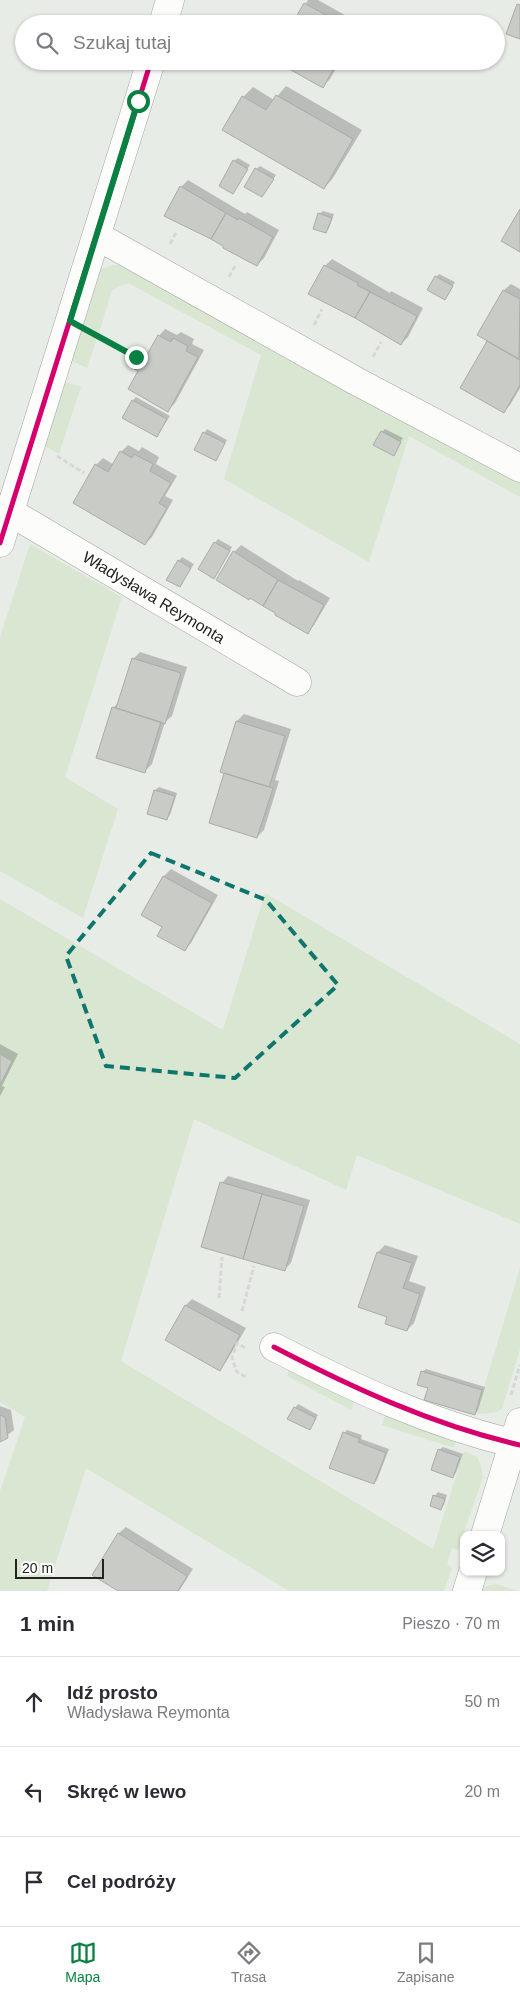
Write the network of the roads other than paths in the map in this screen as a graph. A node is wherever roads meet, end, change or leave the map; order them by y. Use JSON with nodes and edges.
{"nodes":[{"id":1,"x":170,"y":0,"type":"edge"},
{"id":2,"x":166,"y":15,"type":"edge"},
{"id":3,"x":148,"y":70,"type":"edge"},
{"id":4,"x":97,"y":236,"type":"junction"},
{"id":5,"x":520,"y":468,"type":"edge"},
{"id":6,"x":10,"y":512,"type":"junction"},
{"id":7,"x":0,"y":544,"type":"edge"},
{"id":8,"x":297,"y":682,"type":"dead end"},
{"id":9,"x":274,"y":1347,"type":"dead end"},
{"id":10,"x":518,"y":1437,"type":"edge"},
{"id":11,"x":486,"y":1531,"type":"edge"},
{"id":12,"x":472,"y":1576,"type":"edge"},
{"id":13,"x":467,"y":1591,"type":"edge"}],
"edges":[{"from":1,"to":2,"type":"street"},
{"from":3,"to":4,"type":"street"},
{"from":4,"to":5,"type":"street"},
{"from":4,"to":6,"type":"street"},
{"from":6,"to":7,"type":"street"},
{"from":6,"to":8,"type":"street","name":"Władysława Reymonta"},
{"from":9,"to":10,"type":"street"},
{"from":10,"to":11,"type":"street"},
{"from":12,"to":13,"type":"street"}]}
